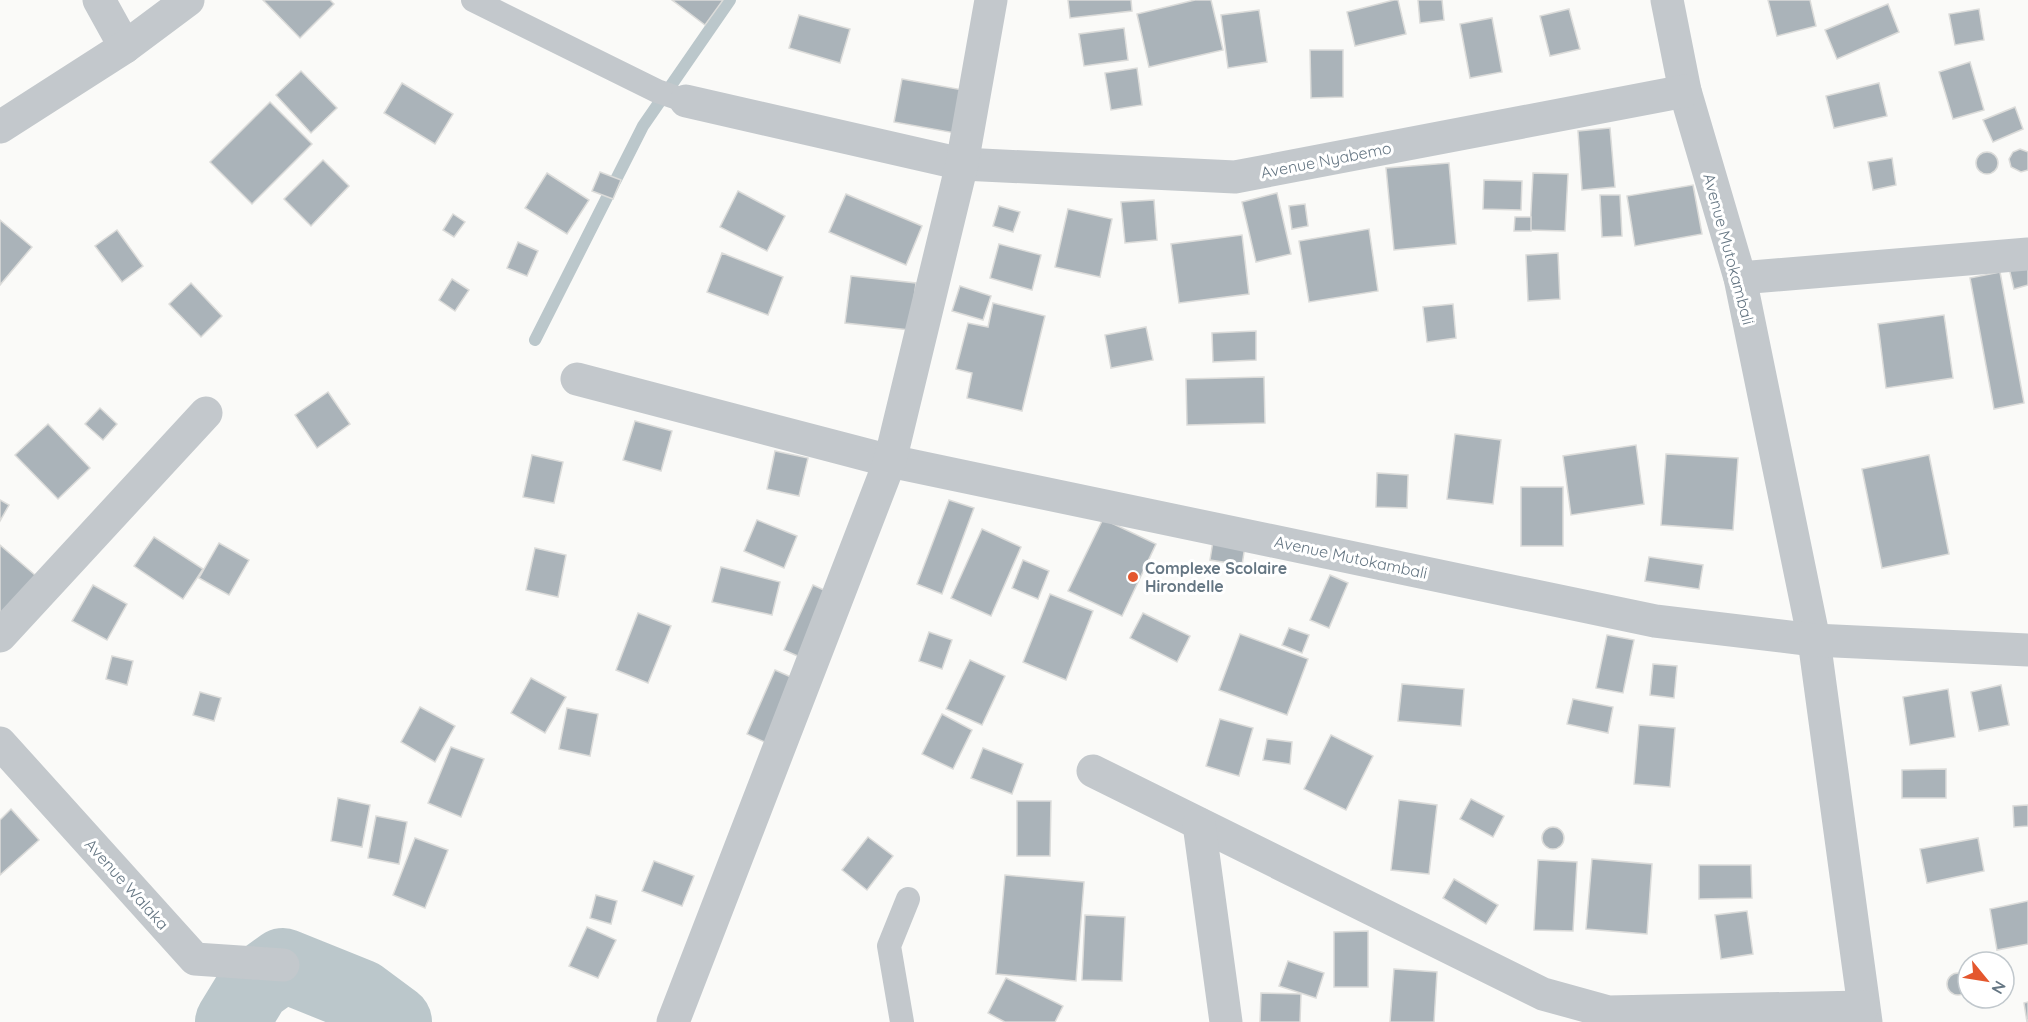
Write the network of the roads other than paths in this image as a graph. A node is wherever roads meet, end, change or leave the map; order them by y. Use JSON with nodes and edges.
{"nodes":[{"id":1,"x":99,"y":0,"type":"edge"},
{"id":2,"x":188,"y":0,"type":"edge"},
{"id":3,"x":472,"y":0,"type":"edge"},
{"id":4,"x":991,"y":0,"type":"edge"},
{"id":5,"x":1667,"y":0,"type":"edge"},
{"id":6,"x":125,"y":47,"type":"junction"},
{"id":7,"x":1685,"y":91,"type":"junction"},
{"id":8,"x":675,"y":97,"type":"joint"},
{"id":9,"x":0,"y":128,"type":"edge"},
{"id":10,"x":962,"y":164,"type":"junction"},
{"id":11,"x":2028,"y":254,"type":"edge"},
{"id":12,"x":1740,"y":278,"type":"junction"},
{"id":13,"x":577,"y":379,"type":"dead end"},
{"id":14,"x":206,"y":413,"type":"dead end"},
{"id":15,"x":890,"y":461,"type":"junction"},
{"id":16,"x":0,"y":636,"type":"edge"},
{"id":17,"x":1814,"y":640,"type":"junction"},
{"id":18,"x":2028,"y":650,"type":"edge"},
{"id":19,"x":5,"y":759,"type":"edge"},
{"id":20,"x":1093,"y":771,"type":"dead end"},
{"id":21,"x":1199,"y":824,"type":"junction"},
{"id":22,"x":908,"y":899,"type":"dead end"},
{"id":23,"x":283,"y":965,"type":"dead end"},
{"id":24,"x":1865,"y":1015,"type":"edge"},
{"id":25,"x":673,"y":1022,"type":"edge"},
{"id":26,"x":902,"y":1022,"type":"edge"},
{"id":27,"x":1226,"y":1022,"type":"edge"}],
"edges":[{"from":1,"to":6,"type":"street"},
{"from":2,"to":6,"type":"street"},
{"from":3,"to":8,"type":"lane"},
{"from":4,"to":10,"type":"street"},
{"from":5,"to":7,"type":"street","name":"Avenue Mutokambali"},
{"from":6,"to":9,"type":"street"},
{"from":7,"to":10,"type":"street","name":"Avenue Nyabemo"},
{"from":7,"to":12,"type":"street","name":"Avenue Mutokambali"},
{"from":8,"to":10,"type":"street","name":"Avenue Nyabemo"},
{"from":10,"to":15,"type":"street"},
{"from":11,"to":12,"type":"street"},
{"from":12,"to":17,"type":"street","name":"Avenue Mutokambali"},
{"from":13,"to":15,"type":"street","name":"Avenue Mutokambali"},
{"from":14,"to":16,"type":"street"},
{"from":15,"to":17,"type":"street","name":"Avenue Mutokambali"},
{"from":15,"to":25,"type":"street"},
{"from":17,"to":18,"type":"street","name":"Avenue Mutokambali"},
{"from":17,"to":24,"type":"street"},
{"from":19,"to":23,"type":"street","name":"Avenue Walaka"},
{"from":20,"to":21,"type":"street"},
{"from":21,"to":24,"type":"street"},
{"from":21,"to":27,"type":"street"},
{"from":22,"to":26,"type":"lane"}]}
